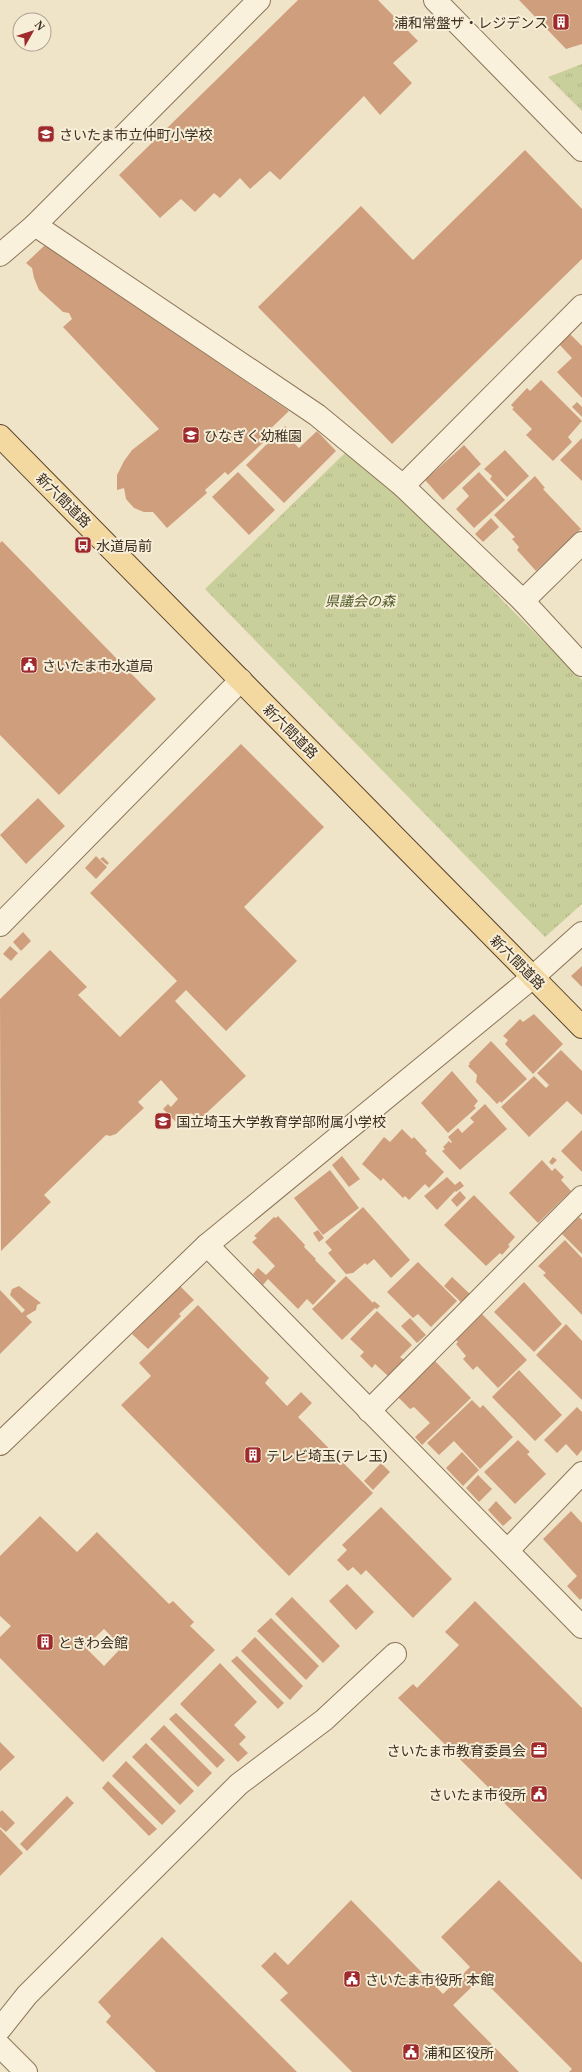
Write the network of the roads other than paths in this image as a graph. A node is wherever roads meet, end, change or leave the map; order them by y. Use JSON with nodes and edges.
{"nodes":[{"id":1,"x":259,"y":0,"type":"edge"},
{"id":2,"x":435,"y":0,"type":"edge"},
{"id":3,"x":582,"y":150,"type":"edge"},
{"id":4,"x":35,"y":225,"type":"junction"},
{"id":5,"x":0,"y":255,"type":"edge"},
{"id":6,"x":582,"y":306,"type":"edge"},
{"id":7,"x":0,"y":436,"type":"edge"},
{"id":8,"x":403,"y":486,"type":"junction"},
{"id":9,"x":582,"y":543,"type":"edge"},
{"id":10,"x":523,"y":601,"type":"junction"},
{"id":11,"x":582,"y":665,"type":"edge"},
{"id":12,"x":241,"y":680,"type":"junction"},
{"id":13,"x":0,"y":924,"type":"edge"},
{"id":14,"x":582,"y":933,"type":"edge"},
{"id":15,"x":533,"y":977,"type":"junction"},
{"id":16,"x":582,"y":1026,"type":"edge"},
{"id":17,"x":582,"y":1197,"type":"edge"},
{"id":18,"x":207,"y":1245,"type":"junction"},
{"id":19,"x":369,"y":1411,"type":"junction"},
{"id":20,"x":0,"y":1444,"type":"edge"},
{"id":21,"x":582,"y":1473,"type":"edge"},
{"id":22,"x":508,"y":1550,"type":"junction"},
{"id":23,"x":582,"y":1627,"type":"edge"},
{"id":24,"x":395,"y":1654,"type":"dead end"},
{"id":25,"x":0,"y":2029,"type":"edge"},
{"id":26,"x":0,"y":2046,"type":"edge"},
{"id":27,"x":26,"y":2072,"type":"edge"}],
"edges":[{"from":1,"to":4,"type":"street"},
{"from":2,"to":3,"type":"street"},
{"from":4,"to":5,"type":"street"},
{"from":4,"to":8,"type":"street"},
{"from":6,"to":8,"type":"street"},
{"from":7,"to":12,"type":"main road","name":"新六間道路"},
{"from":8,"to":10,"type":"street"},
{"from":9,"to":10,"type":"street"},
{"from":10,"to":11,"type":"street"},
{"from":12,"to":13,"type":"street"},
{"from":12,"to":15,"type":"main road","name":"新六間道路"},
{"from":14,"to":15,"type":"street"},
{"from":15,"to":16,"type":"main road","name":"新六間道路"},
{"from":15,"to":18,"type":"street"},
{"from":17,"to":19,"type":"street"},
{"from":18,"to":19,"type":"street"},
{"from":18,"to":20,"type":"street"},
{"from":19,"to":22,"type":"street"},
{"from":21,"to":22,"type":"street"},
{"from":22,"to":23,"type":"street"},
{"from":24,"to":25,"type":"street"},
{"from":26,"to":27,"type":"street"}]}
